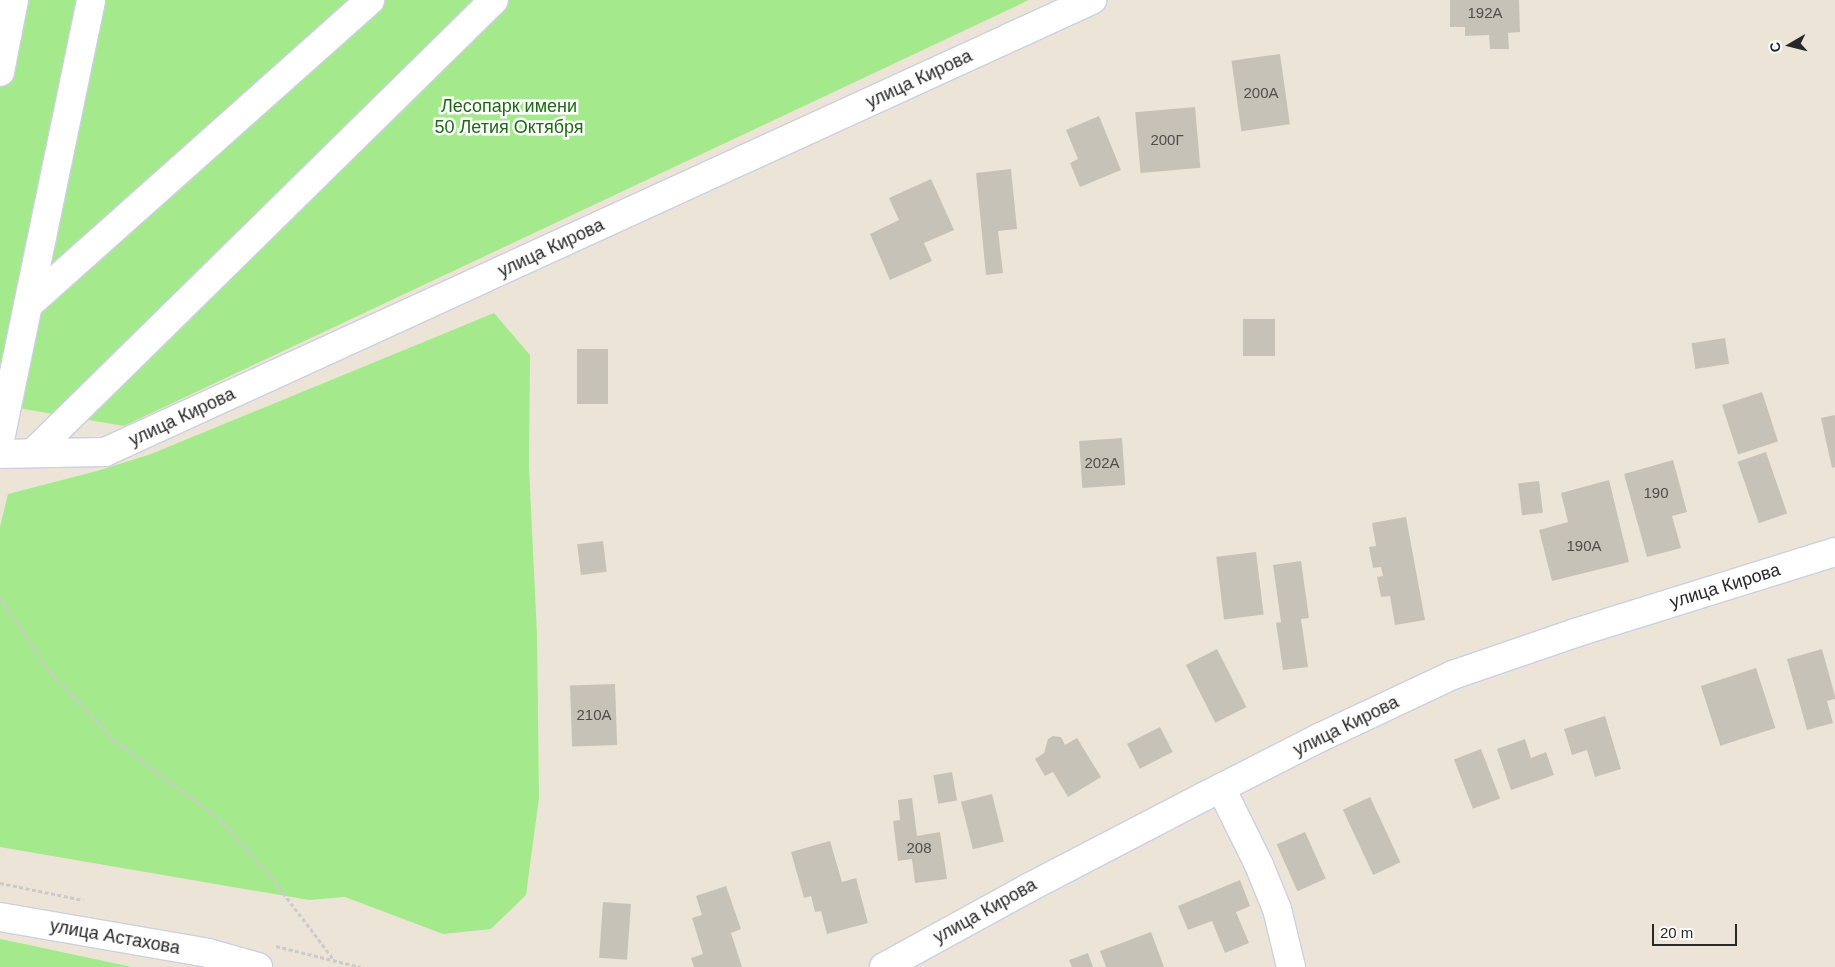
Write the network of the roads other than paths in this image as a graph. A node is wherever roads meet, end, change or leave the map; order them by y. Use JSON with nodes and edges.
{"nodes":[{"id":1,"x":14,"y":0,"type":"edge"},
{"id":2,"x":91,"y":0,"type":"edge"},
{"id":3,"x":370,"y":0,"type":"edge"},
{"id":4,"x":494,"y":0,"type":"edge"},
{"id":5,"x":1092,"y":0,"type":"edge"},
{"id":6,"x":0,"y":72,"type":"edge"},
{"id":7,"x":28,"y":305,"type":"junction"},
{"id":8,"x":0,"y":440,"type":"edge"},
{"id":9,"x":0,"y":454,"type":"edge"},
{"id":10,"x":33,"y":454,"type":"junction"},
{"id":11,"x":1835,"y":552,"type":"edge"},
{"id":12,"x":1220,"y":788,"type":"junction"},
{"id":13,"x":0,"y":917,"type":"edge"},
{"id":14,"x":258,"y":967,"type":"edge"},
{"id":15,"x":884,"y":967,"type":"edge"},
{"id":16,"x":1291,"y":967,"type":"edge"}],
"edges":[{"from":1,"to":6,"type":"street"},
{"from":2,"to":7,"type":"street"},
{"from":3,"to":7,"type":"street"},
{"from":4,"to":10,"type":"street"},
{"from":5,"to":10,"type":"street","name":"улица Кирова"},
{"from":7,"to":8,"type":"street"},
{"from":9,"to":10,"type":"street","name":"улица Кирова"},
{"from":11,"to":12,"type":"street","name":"улица Кирова"},
{"from":12,"to":15,"type":"street","name":"улица Кирова"},
{"from":12,"to":16,"type":"street"},
{"from":13,"to":14,"type":"street","name":"улица Астахова"}]}
